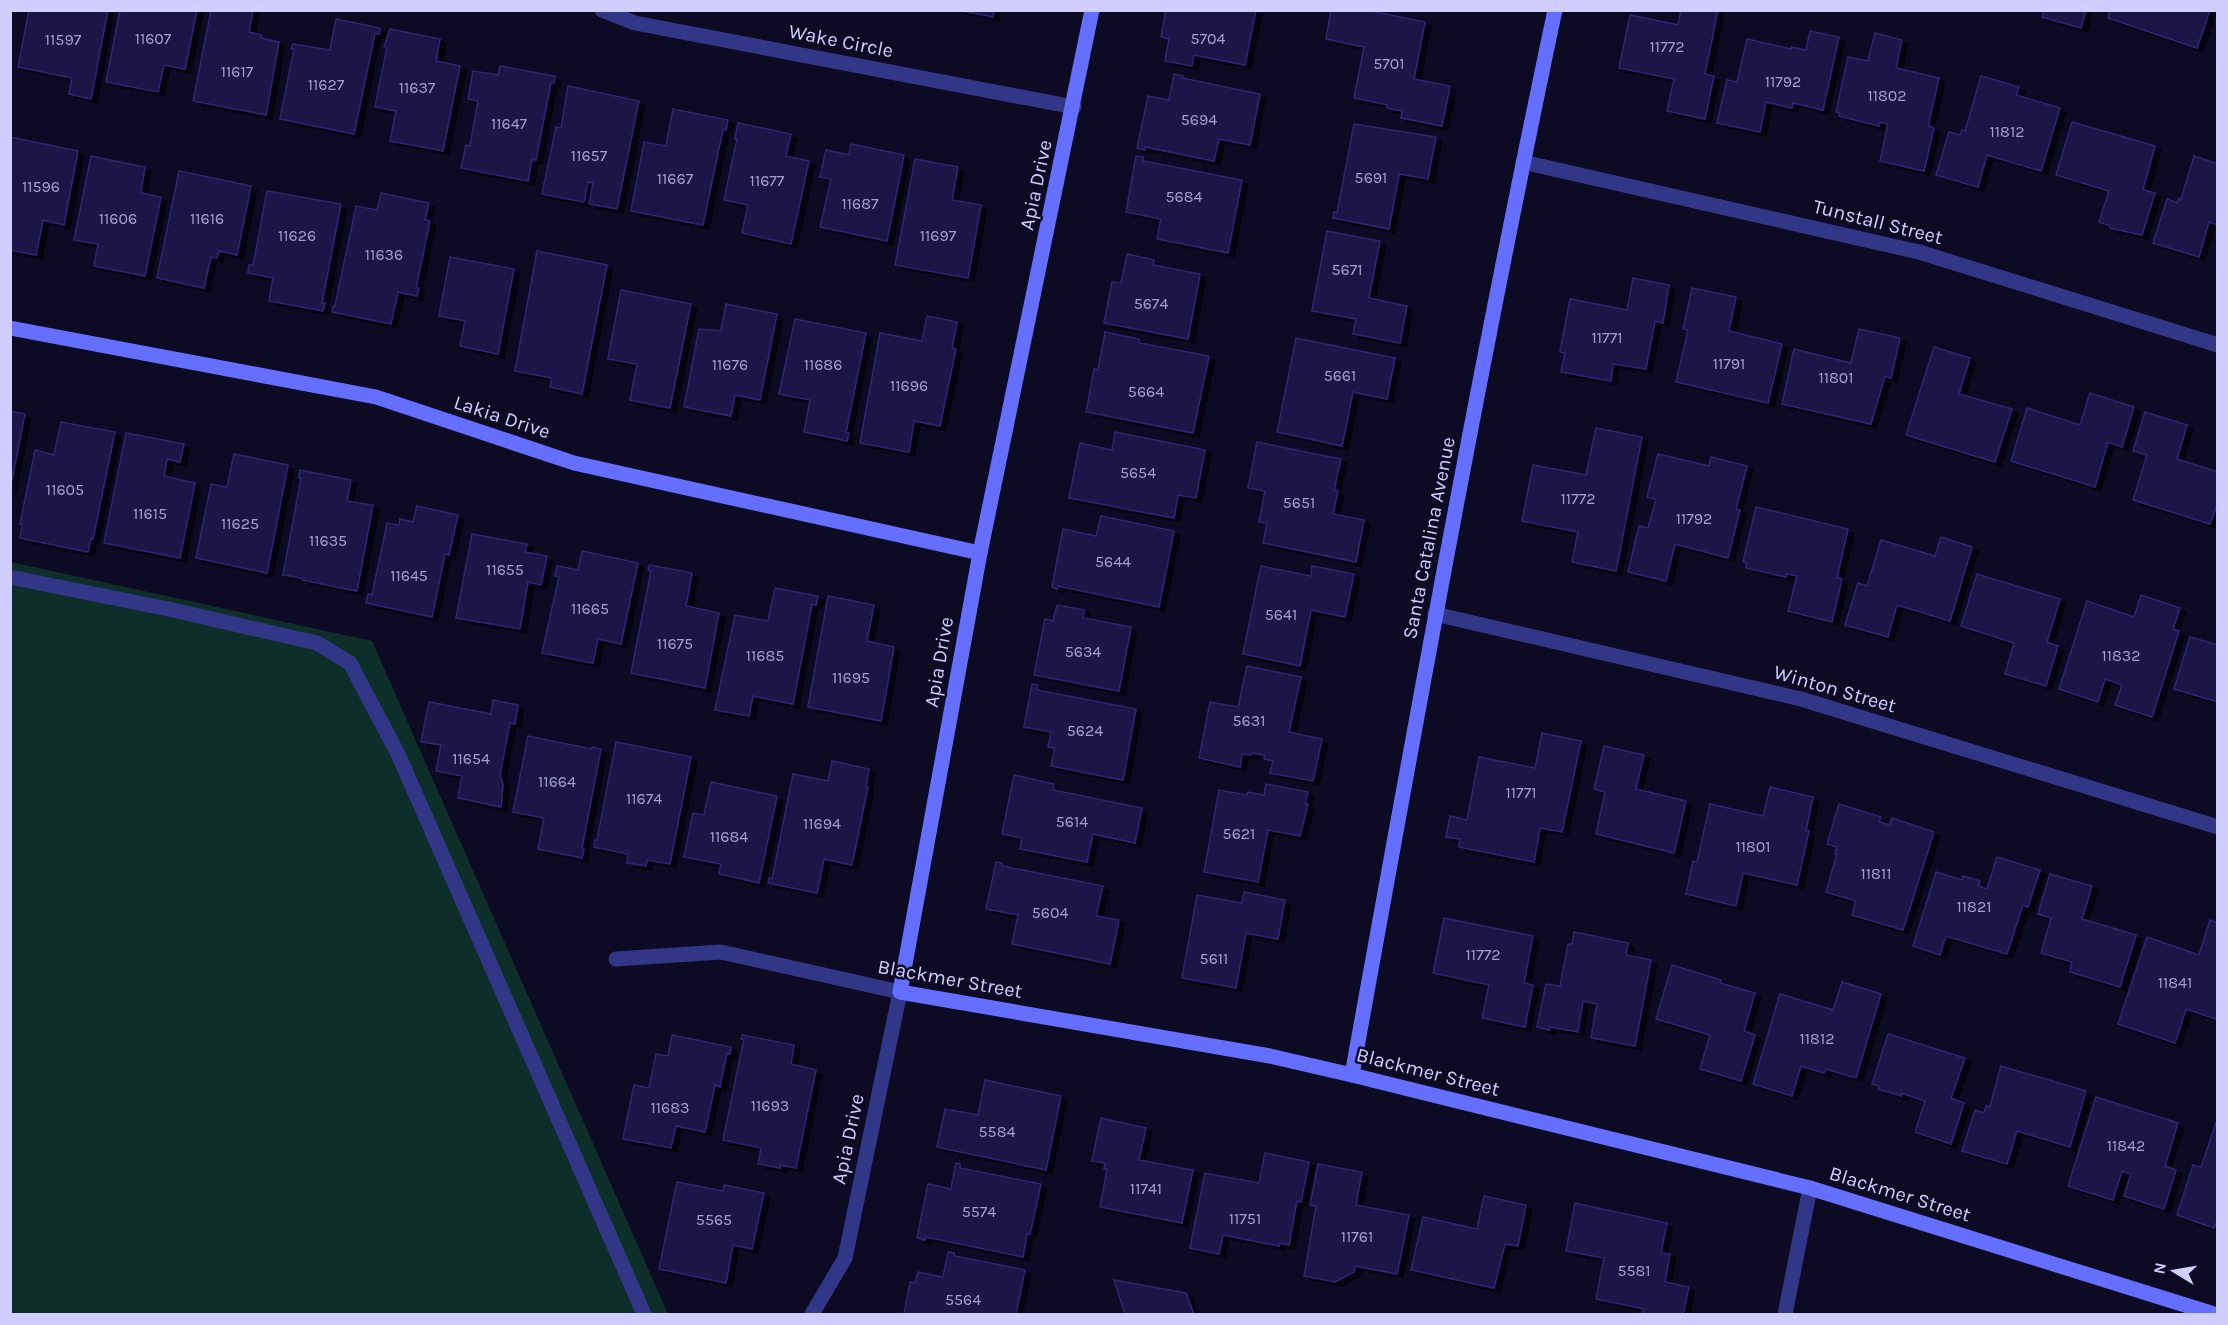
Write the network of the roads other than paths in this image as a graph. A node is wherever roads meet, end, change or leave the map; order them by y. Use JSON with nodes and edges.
{"nodes":[{"id":1,"x":602,"y":10,"type":"edge"},
{"id":2,"x":1092,"y":10,"type":"edge"},
{"id":3,"x":1556,"y":10,"type":"edge"},
{"id":4,"x":1074,"y":107,"type":"junction"},
{"id":5,"x":1523,"y":162,"type":"junction"},
{"id":6,"x":10,"y":328,"type":"edge"},
{"id":7,"x":2217,"y":345,"type":"edge"},
{"id":8,"x":980,"y":553,"type":"junction"},
{"id":9,"x":10,"y":577,"type":"edge"},
{"id":10,"x":1435,"y":614,"type":"junction"},
{"id":11,"x":2217,"y":827,"type":"edge"},
{"id":12,"x":616,"y":959,"type":"dead end"},
{"id":13,"x":900,"y":992,"type":"junction"},
{"id":14,"x":1352,"y":1075,"type":"junction"},
{"id":15,"x":1810,"y":1188,"type":"junction"},
{"id":16,"x":644,"y":1314,"type":"edge"},
{"id":17,"x":812,"y":1314,"type":"edge"},
{"id":18,"x":1785,"y":1314,"type":"edge"},
{"id":19,"x":2214,"y":1314,"type":"edge"}],
"edges":[{"from":1,"to":4,"type":"street","name":"Wake Circle"},
{"from":2,"to":4,"type":"street","name":"Apia Drive"},
{"from":3,"to":5,"type":"street","name":"Santa Catalina Avenue"},
{"from":4,"to":8,"type":"street","name":"Apia Drive"},
{"from":5,"to":7,"type":"street","name":"Tunstall Street"},
{"from":5,"to":10,"type":"street","name":"Santa Catalina Avenue"},
{"from":6,"to":8,"type":"street","name":"Lakia Drive"},
{"from":8,"to":13,"type":"street","name":"Apia Drive"},
{"from":9,"to":16,"type":"street"},
{"from":10,"to":11,"type":"street","name":"Winton Street"},
{"from":10,"to":14,"type":"street","name":"Santa Catalina Avenue"},
{"from":12,"to":13,"type":"street","name":"Blackmer Street"},
{"from":13,"to":14,"type":"street","name":"Blackmer Street"},
{"from":13,"to":17,"type":"street","name":"Apia Drive"},
{"from":14,"to":15,"type":"street","name":"Blackmer Street"},
{"from":15,"to":18,"type":"street"},
{"from":15,"to":19,"type":"street","name":"Blackmer Street"}]}
